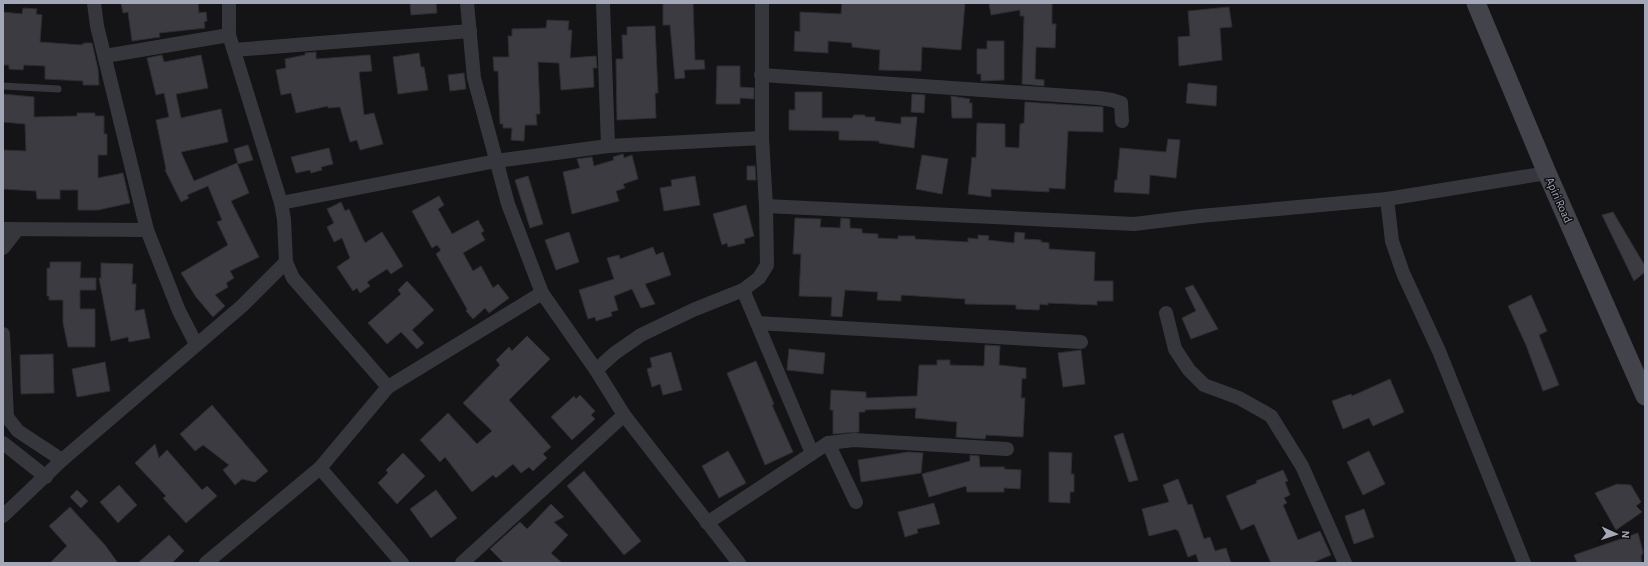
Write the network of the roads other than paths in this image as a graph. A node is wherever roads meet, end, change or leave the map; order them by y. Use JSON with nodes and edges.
{"nodes":[{"id":1,"x":94,"y":3,"type":"edge"},
{"id":2,"x":229,"y":3,"type":"edge"},
{"id":3,"x":467,"y":3,"type":"edge"},
{"id":4,"x":603,"y":3,"type":"edge"},
{"id":5,"x":762,"y":3,"type":"edge"},
{"id":6,"x":1476,"y":3,"type":"edge"},
{"id":7,"x":470,"y":31,"type":"junction"},
{"id":8,"x":228,"y":35,"type":"junction"},
{"id":9,"x":234,"y":50,"type":"junction"},
{"id":10,"x":105,"y":56,"type":"junction"},
{"id":11,"x":761,"y":75,"type":"junction"},
{"id":12,"x":3,"y":86,"type":"edge"},
{"id":13,"x":58,"y":89,"type":"dead end"},
{"id":14,"x":1122,"y":121,"type":"dead end"},
{"id":15,"x":762,"y":138,"type":"junction"},
{"id":16,"x":608,"y":146,"type":"junction"},
{"id":17,"x":496,"y":160,"type":"junction"},
{"id":18,"x":1547,"y":173,"type":"junction"},
{"id":19,"x":1387,"y":198,"type":"junction"},
{"id":20,"x":281,"y":203,"type":"junction"},
{"id":21,"x":766,"y":206,"type":"junction"},
{"id":22,"x":3,"y":229,"type":"edge"},
{"id":23,"x":17,"y":230,"type":"junction"},
{"id":24,"x":147,"y":230,"type":"junction"},
{"id":25,"x":3,"y":248,"type":"edge"},
{"id":26,"x":286,"y":262,"type":"junction"},
{"id":27,"x":743,"y":290,"type":"junction"},
{"id":28,"x":542,"y":293,"type":"junction"},
{"id":29,"x":1166,"y":313,"type":"dead end"},
{"id":30,"x":758,"y":323,"type":"junction"},
{"id":31,"x":3,"y":334,"type":"edge"},
{"id":32,"x":1081,"y":342,"type":"dead end"},
{"id":33,"x":196,"y":344,"type":"junction"},
{"id":34,"x":596,"y":370,"type":"junction"},
{"id":35,"x":388,"y":387,"type":"junction"},
{"id":36,"x":1645,"y":396,"type":"edge"},
{"id":37,"x":624,"y":415,"type":"junction"},
{"id":38,"x":3,"y":443,"type":"edge"},
{"id":39,"x":828,"y":443,"type":"junction"},
{"id":40,"x":1008,"y":449,"type":"dead end"},
{"id":41,"x":812,"y":453,"type":"junction"},
{"id":42,"x":62,"y":460,"type":"junction"},
{"id":43,"x":320,"y":468,"type":"junction"},
{"id":44,"x":46,"y":477,"type":"junction"},
{"id":45,"x":856,"y":502,"type":"dead end"},
{"id":46,"x":3,"y":516,"type":"edge"},
{"id":47,"x":707,"y":523,"type":"junction"},
{"id":48,"x":206,"y":563,"type":"edge"},
{"id":49,"x":402,"y":563,"type":"edge"},
{"id":50,"x":462,"y":563,"type":"edge"},
{"id":51,"x":738,"y":563,"type":"edge"},
{"id":52,"x":1345,"y":563,"type":"edge"},
{"id":53,"x":1524,"y":563,"type":"edge"}],
"edges":[{"from":1,"to":10,"type":"street"},
{"from":2,"to":8,"type":"street"},
{"from":3,"to":7,"type":"street"},
{"from":4,"to":16,"type":"street"},
{"from":5,"to":11,"type":"street"},
{"from":6,"to":18,"type":"street","name":"Apiri Road"},
{"from":7,"to":9,"type":"street"},
{"from":7,"to":17,"type":"street"},
{"from":8,"to":9,"type":"street"},
{"from":8,"to":10,"type":"street"},
{"from":9,"to":20,"type":"street"},
{"from":10,"to":24,"type":"street"},
{"from":11,"to":14,"type":"street"},
{"from":11,"to":15,"type":"street"},
{"from":12,"to":13,"type":"lane"},
{"from":15,"to":16,"type":"street"},
{"from":15,"to":21,"type":"street"},
{"from":16,"to":17,"type":"street"},
{"from":17,"to":20,"type":"street"},
{"from":17,"to":28,"type":"street"},
{"from":18,"to":19,"type":"street"},
{"from":18,"to":36,"type":"street","name":"Apiri Road"},
{"from":19,"to":21,"type":"street"},
{"from":19,"to":53,"type":"street"},
{"from":20,"to":26,"type":"street"},
{"from":21,"to":27,"type":"street"},
{"from":22,"to":23,"type":"street"},
{"from":23,"to":24,"type":"street"},
{"from":23,"to":25,"type":"street"},
{"from":24,"to":33,"type":"street"},
{"from":26,"to":33,"type":"street"},
{"from":26,"to":35,"type":"street"},
{"from":27,"to":30,"type":"street"},
{"from":27,"to":34,"type":"street"},
{"from":28,"to":34,"type":"street"},
{"from":28,"to":35,"type":"street"},
{"from":29,"to":52,"type":"street"},
{"from":30,"to":32,"type":"street"},
{"from":30,"to":41,"type":"street"},
{"from":31,"to":42,"type":"street"},
{"from":33,"to":42,"type":"street"},
{"from":34,"to":37,"type":"street"},
{"from":35,"to":43,"type":"street"},
{"from":37,"to":47,"type":"street"},
{"from":37,"to":50,"type":"street"},
{"from":38,"to":44,"type":"street"},
{"from":39,"to":40,"type":"street"},
{"from":39,"to":41,"type":"street"},
{"from":39,"to":45,"type":"street"},
{"from":41,"to":47,"type":"street"},
{"from":42,"to":44,"type":"street"},
{"from":43,"to":48,"type":"street"},
{"from":43,"to":49,"type":"street"},
{"from":44,"to":46,"type":"street"},
{"from":47,"to":51,"type":"street"}]}
